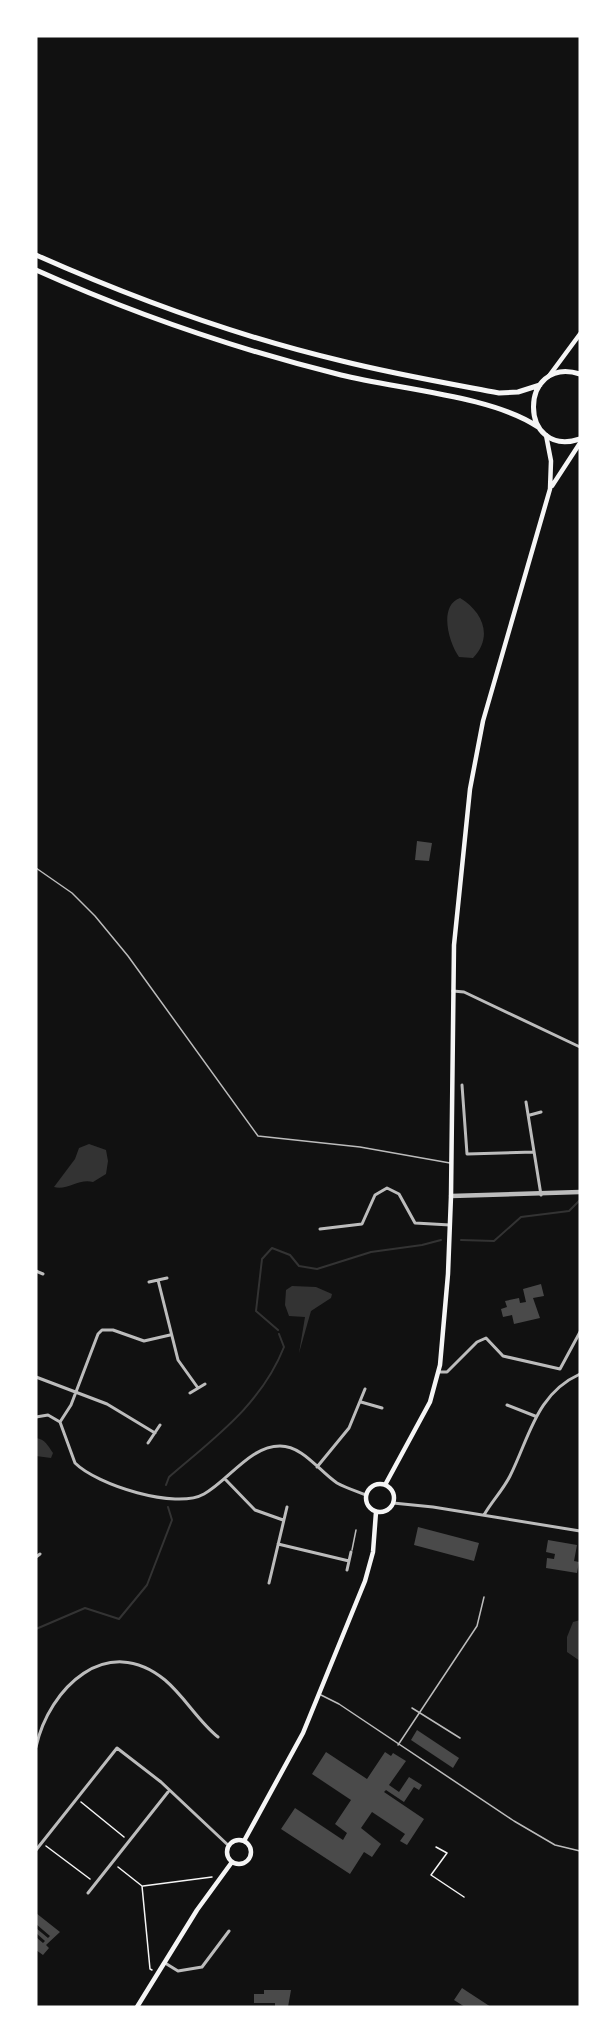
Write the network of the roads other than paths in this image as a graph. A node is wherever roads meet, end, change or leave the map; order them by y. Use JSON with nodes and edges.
{"nodes":[{"id":1,"x":36,"y":255,"type":"edge"},
{"id":2,"x":36,"y":270,"type":"edge"},
{"id":3,"x":580,"y":334,"type":"edge"},
{"id":4,"x":580,"y":374,"type":"edge"},
{"id":5,"x":547,"y":378,"type":"junction"},
{"id":6,"x":540,"y":385,"type":"junction"},
{"id":7,"x":538,"y":426,"type":"junction"},
{"id":8,"x":546,"y":435,"type":"junction"},
{"id":9,"x":580,"y":441,"type":"edge"},
{"id":10,"x":550,"y":489,"type":"junction"},
{"id":11,"x":36,"y":868,"type":"edge"},
{"id":12,"x":452,"y":991,"type":"junction"},
{"id":13,"x":580,"y":1047,"type":"edge"},
{"id":14,"x":462,"y":1085,"type":"dead end"},
{"id":15,"x":526,"y":1102,"type":"dead end"},
{"id":16,"x":541,"y":1112,"type":"dead end"},
{"id":17,"x":530,"y":1115,"type":"junction"},
{"id":18,"x":534,"y":1152,"type":"junction"},
{"id":19,"x":451,"y":1163,"type":"junction"},
{"id":20,"x":580,"y":1192,"type":"edge"},
{"id":21,"x":541,"y":1195,"type":"junction"},
{"id":22,"x":451,"y":1196,"type":"junction"},
{"id":23,"x":450,"y":1225,"type":"junction"},
{"id":24,"x":320,"y":1229,"type":"dead end"},
{"id":25,"x":36,"y":1271,"type":"edge"},
{"id":26,"x":43,"y":1274,"type":"dead end"},
{"id":27,"x":166,"y":1278,"type":"dead end"},
{"id":28,"x":158,"y":1280,"type":"junction"},
{"id":29,"x":149,"y":1282,"type":"dead end"},
{"id":30,"x":580,"y":1332,"type":"edge"},
{"id":31,"x":170,"y":1335,"type":"junction"},
{"id":32,"x":438,"y":1372,"type":"junction"},
{"id":33,"x":580,"y":1374,"type":"edge"},
{"id":34,"x":36,"y":1377,"type":"edge"},
{"id":35,"x":205,"y":1384,"type":"dead end"},
{"id":36,"x":198,"y":1388,"type":"junction"},
{"id":37,"x":365,"y":1389,"type":"dead end"},
{"id":38,"x":76,"y":1391,"type":"junction"},
{"id":39,"x":190,"y":1393,"type":"dead end"},
{"id":40,"x":361,"y":1402,"type":"junction"},
{"id":41,"x":507,"y":1405,"type":"dead end"},
{"id":42,"x":382,"y":1408,"type":"dead end"},
{"id":43,"x":535,"y":1416,"type":"junction"},
{"id":44,"x":36,"y":1417,"type":"edge"},
{"id":45,"x":60,"y":1422,"type":"junction"},
{"id":46,"x":160,"y":1425,"type":"dead end"},
{"id":47,"x":155,"y":1433,"type":"junction"},
{"id":48,"x":148,"y":1443,"type":"dead end"},
{"id":49,"x":317,"y":1467,"type":"junction"},
{"id":50,"x":225,"y":1479,"type":"junction"},
{"id":51,"x":386,"y":1485,"type":"junction"},
{"id":52,"x":366,"y":1495,"type":"junction"},
{"id":53,"x":393,"y":1503,"type":"junction"},
{"id":54,"x":287,"y":1507,"type":"dead end"},
{"id":55,"x":376,"y":1512,"type":"junction"},
{"id":56,"x":484,"y":1515,"type":"junction"},
{"id":57,"x":283,"y":1520,"type":"junction"},
{"id":58,"x":356,"y":1530,"type":"dead end"},
{"id":59,"x":580,"y":1531,"type":"edge"},
{"id":60,"x":278,"y":1544,"type":"junction"},
{"id":61,"x":351,"y":1552,"type":"joint"},
{"id":62,"x":40,"y":1554,"type":"dead end"},
{"id":63,"x":36,"y":1557,"type":"edge"},
{"id":64,"x":349,"y":1561,"type":"junction"},
{"id":65,"x":346,"y":1570,"type":"dead end"},
{"id":66,"x":270,"y":1583,"type":"dead end"},
{"id":67,"x":484,"y":1597,"type":"dead end"},
{"id":68,"x":320,"y":1694,"type":"junction"},
{"id":69,"x":412,"y":1708,"type":"dead end"},
{"id":70,"x":420,"y":1712,"type":"junction"},
{"id":71,"x":218,"y":1737,"type":"dead end"},
{"id":72,"x":460,"y":1738,"type":"dead end"},
{"id":73,"x":398,"y":1745,"type":"junction"},
{"id":74,"x":36,"y":1747,"type":"edge"},
{"id":75,"x":168,"y":1792,"type":"junction"},
{"id":76,"x":244,"y":1841,"type":"junction"},
{"id":77,"x":229,"y":1846,"type":"junction"},
{"id":78,"x":36,"y":1850,"type":"edge"},
{"id":79,"x":580,"y":1851,"type":"edge"},
{"id":80,"x":232,"y":1862,"type":"junction"},
{"id":81,"x":88,"y":1893,"type":"dead end"},
{"id":82,"x":229,"y":1931,"type":"dead end"},
{"id":83,"x":164,"y":1961,"type":"junction"},
{"id":84,"x":137,"y":2007,"type":"edge"}],
"edges":[{"from":1,"to":6,"type":"highway"},
{"from":2,"to":7,"type":"highway"},
{"from":3,"to":5,"type":"main road"},
{"from":4,"to":5,"type":"highway"},
{"from":5,"to":6,"type":"highway"},
{"from":6,"to":7,"type":"highway"},
{"from":7,"to":8,"type":"highway"},
{"from":8,"to":9,"type":"highway"},
{"from":8,"to":10,"type":"main road"},
{"from":9,"to":10,"type":"main road"},
{"from":10,"to":12,"type":"main road"},
{"from":11,"to":19,"type":"lane"},
{"from":12,"to":13,"type":"street"},
{"from":12,"to":19,"type":"main road"},
{"from":14,"to":18,"type":"street"},
{"from":15,"to":17,"type":"street"},
{"from":16,"to":17,"type":"street"},
{"from":17,"to":18,"type":"street"},
{"from":18,"to":21,"type":"street"},
{"from":19,"to":22,"type":"main road"},
{"from":20,"to":21,"type":"street"},
{"from":21,"to":22,"type":"street"},
{"from":22,"to":23,"type":"main road"},
{"from":23,"to":24,"type":"street"},
{"from":23,"to":32,"type":"main road"},
{"from":25,"to":26,"type":"street"},
{"from":27,"to":28,"type":"street"},
{"from":28,"to":29,"type":"street"},
{"from":28,"to":31,"type":"street"},
{"from":30,"to":32,"type":"street"},
{"from":31,"to":36,"type":"street"},
{"from":31,"to":38,"type":"street"},
{"from":32,"to":51,"type":"main road"},
{"from":33,"to":43,"type":"street"},
{"from":34,"to":38,"type":"street"},
{"from":35,"to":36,"type":"street"},
{"from":36,"to":39,"type":"street"},
{"from":37,"to":40,"type":"street"},
{"from":38,"to":45,"type":"street"},
{"from":38,"to":47,"type":"street"},
{"from":40,"to":42,"type":"street"},
{"from":40,"to":49,"type":"street"},
{"from":41,"to":43,"type":"street"},
{"from":43,"to":56,"type":"street"},
{"from":44,"to":45,"type":"street"},
{"from":45,"to":50,"type":"street"},
{"from":46,"to":47,"type":"street"},
{"from":47,"to":48,"type":"street"},
{"from":49,"to":50,"type":"street"},
{"from":49,"to":52,"type":"street"},
{"from":50,"to":57,"type":"street"},
{"from":51,"to":52,"type":"main road"},
{"from":51,"to":53,"type":"main road"},
{"from":52,"to":55,"type":"main road"},
{"from":53,"to":55,"type":"main road"},
{"from":53,"to":56,"type":"street"},
{"from":54,"to":57,"type":"street"},
{"from":55,"to":68,"type":"main road"},
{"from":56,"to":59,"type":"street"},
{"from":57,"to":60,"type":"street"},
{"from":58,"to":61,"type":"lane"},
{"from":60,"to":64,"type":"street"},
{"from":60,"to":66,"type":"street"},
{"from":61,"to":64,"type":"street"},
{"from":62,"to":63,"type":"street"},
{"from":64,"to":65,"type":"street"},
{"from":67,"to":70,"type":"lane"},
{"from":68,"to":73,"type":"lane"},
{"from":68,"to":76,"type":"main road"},
{"from":69,"to":70,"type":"lane"},
{"from":70,"to":72,"type":"lane"},
{"from":70,"to":73,"type":"lane"},
{"from":71,"to":74,"type":"street"},
{"from":73,"to":79,"type":"lane"},
{"from":75,"to":77,"type":"street"},
{"from":75,"to":78,"type":"street"},
{"from":75,"to":81,"type":"street"},
{"from":76,"to":77,"type":"main road"},
{"from":76,"to":80,"type":"main road"},
{"from":77,"to":80,"type":"main road"},
{"from":80,"to":83,"type":"main road"},
{"from":82,"to":83,"type":"street"},
{"from":83,"to":84,"type":"main road"}]}
